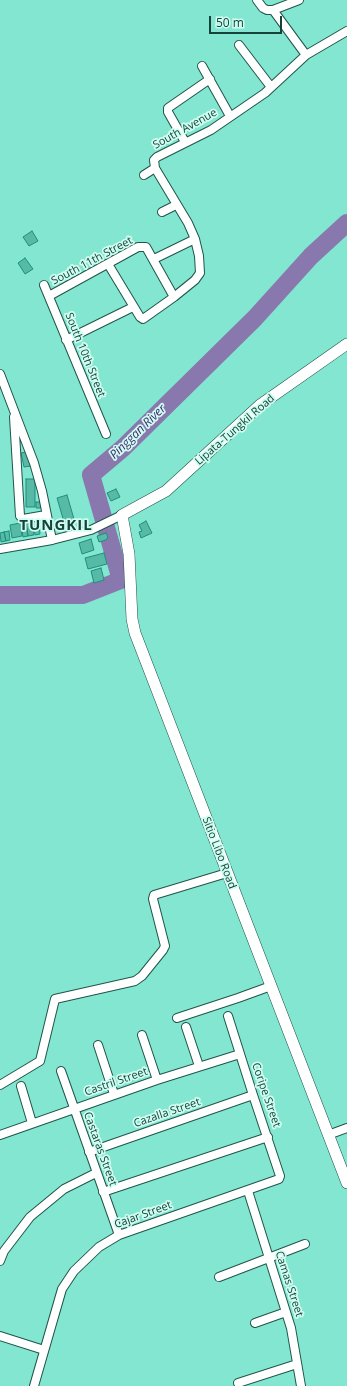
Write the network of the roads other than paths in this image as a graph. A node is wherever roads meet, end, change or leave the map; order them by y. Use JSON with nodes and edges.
{"nodes":[{"id":1,"x":257,"y":0,"type":"edge"},
{"id":2,"x":299,"y":0,"type":"edge"},
{"id":3,"x":273,"y":10,"type":"junction"},
{"id":4,"x":347,"y":31,"type":"edge"},
{"id":5,"x":239,"y":45,"type":"dead end"},
{"id":6,"x":306,"y":54,"type":"junction"},
{"id":7,"x":202,"y":66,"type":"dead end"},
{"id":8,"x":210,"y":79,"type":"junction"},
{"id":9,"x":271,"y":87,"type":"junction"},
{"id":10,"x":230,"y":116,"type":"junction"},
{"id":11,"x":185,"y":142,"type":"junction"},
{"id":12,"x":155,"y":168,"type":"junction"},
{"id":13,"x":144,"y":175,"type":"dead end"},
{"id":14,"x":176,"y":204,"type":"junction"},
{"id":15,"x":162,"y":212,"type":"dead end"},
{"id":16,"x":195,"y":239,"type":"junction"},
{"id":17,"x":154,"y":260,"type":"junction"},
{"id":18,"x":108,"y":264,"type":"junction"},
{"id":19,"x":44,"y":285,"type":"dead end"},
{"id":20,"x":49,"y":296,"type":"junction"},
{"id":21,"x":174,"y":298,"type":"junction"},
{"id":22,"x":133,"y":307,"type":"junction"},
{"id":23,"x":66,"y":340,"type":"junction"},
{"id":24,"x":347,"y":344,"type":"edge"},
{"id":25,"x":0,"y":374,"type":"edge"},
{"id":26,"x":13,"y":409,"type":"junction"},
{"id":27,"x":106,"y":434,"type":"dead end"},
{"id":28,"x":46,"y":515,"type":"junction"},
{"id":29,"x":119,"y":517,"type":"junction"},
{"id":30,"x":52,"y":540,"type":"junction"},
{"id":31,"x":0,"y":549,"type":"edge"},
{"id":32,"x":227,"y":873,"type":"junction"},
{"id":33,"x":271,"y":986,"type":"junction"},
{"id":34,"x":228,"y":1016,"type":"dead end"},
{"id":35,"x":176,"y":1018,"type":"dead end"},
{"id":36,"x":186,"y":1027,"type":"dead end"},
{"id":37,"x":142,"y":1035,"type":"dead end"},
{"id":38,"x":98,"y":1045,"type":"dead end"},
{"id":39,"x":240,"y":1054,"type":"junction"},
{"id":40,"x":199,"y":1066,"type":"junction"},
{"id":41,"x":61,"y":1071,"type":"dead end"},
{"id":42,"x":157,"y":1080,"type":"junction"},
{"id":43,"x":0,"y":1085,"type":"edge"},
{"id":44,"x":21,"y":1086,"type":"dead end"},
{"id":45,"x":114,"y":1094,"type":"junction"},
{"id":46,"x":253,"y":1096,"type":"junction"},
{"id":47,"x":73,"y":1109,"type":"junction"},
{"id":48,"x":32,"y":1124,"type":"junction"},
{"id":49,"x":347,"y":1128,"type":"edge"},
{"id":50,"x":0,"y":1135,"type":"edge"},
{"id":51,"x":328,"y":1135,"type":"junction"},
{"id":52,"x":268,"y":1136,"type":"junction"},
{"id":53,"x":89,"y":1152,"type":"junction"},
{"id":54,"x":96,"y":1173,"type":"junction"},
{"id":55,"x":278,"y":1181,"type":"joint"},
{"id":56,"x":347,"y":1183,"type":"edge"},
{"id":57,"x":248,"y":1191,"type":"junction"},
{"id":58,"x":103,"y":1192,"type":"junction"},
{"id":59,"x":119,"y":1235,"type":"junction"},
{"id":60,"x":305,"y":1244,"type":"dead end"},
{"id":61,"x":269,"y":1258,"type":"junction"},
{"id":62,"x":0,"y":1261,"type":"edge"},
{"id":63,"x":219,"y":1277,"type":"dead end"},
{"id":64,"x":286,"y":1312,"type":"junction"},
{"id":65,"x":255,"y":1323,"type":"dead end"},
{"id":66,"x":0,"y":1336,"type":"edge"},
{"id":67,"x":44,"y":1350,"type":"junction"},
{"id":68,"x":297,"y":1364,"type":"junction"},
{"id":69,"x":238,"y":1383,"type":"dead end"},
{"id":70,"x":34,"y":1386,"type":"edge"},
{"id":71,"x":301,"y":1386,"type":"edge"}],
"edges":[{"from":1,"to":3,"type":"street"},
{"from":2,"to":3,"type":"street"},
{"from":3,"to":6,"type":"street"},
{"from":4,"to":6,"type":"street","name":"South Avenue"},
{"from":5,"to":9,"type":"street"},
{"from":6,"to":9,"type":"street","name":"South Avenue"},
{"from":7,"to":8,"type":"street"},
{"from":8,"to":10,"type":"street"},
{"from":8,"to":11,"type":"street"},
{"from":9,"to":10,"type":"street","name":"South Avenue"},
{"from":10,"to":11,"type":"street","name":"South Avenue"},
{"from":11,"to":12,"type":"street","name":"South Avenue"},
{"from":12,"to":13,"type":"street"},
{"from":12,"to":14,"type":"street","name":"South Avenue"},
{"from":14,"to":15,"type":"street"},
{"from":14,"to":16,"type":"street","name":"South Avenue"},
{"from":16,"to":17,"type":"street"},
{"from":16,"to":21,"type":"street","name":"South Avenue"},
{"from":17,"to":18,"type":"street","name":"South 11th Street"},
{"from":17,"to":21,"type":"street"},
{"from":18,"to":20,"type":"street","name":"South 11th Street"},
{"from":18,"to":22,"type":"street"},
{"from":19,"to":20,"type":"street","name":"South 10th Street"},
{"from":20,"to":23,"type":"street","name":"South 10th Street"},
{"from":21,"to":22,"type":"street"},
{"from":22,"to":23,"type":"street"},
{"from":23,"to":27,"type":"street","name":"South 10th Street"},
{"from":24,"to":29,"type":"street","name":"Lipata-Tungkil Road"},
{"from":25,"to":26,"type":"street"},
{"from":26,"to":28,"type":"street"},
{"from":26,"to":28,"type":"street"},
{"from":28,"to":30,"type":"street"},
{"from":29,"to":30,"type":"street"},
{"from":29,"to":32,"type":"street","name":"Sitio Libo Road"},
{"from":30,"to":31,"type":"street"},
{"from":32,"to":33,"type":"street","name":"Sitio Libo Road"},
{"from":32,"to":43,"type":"street"},
{"from":33,"to":35,"type":"street"},
{"from":33,"to":51,"type":"street","name":"Sitio Libo Road"},
{"from":34,"to":39,"type":"street","name":"Coripe Street"},
{"from":36,"to":40,"type":"street"},
{"from":37,"to":42,"type":"street"},
{"from":38,"to":45,"type":"street"},
{"from":39,"to":40,"type":"street","name":"Castril Street"},
{"from":39,"to":46,"type":"street","name":"Coripe Street"},
{"from":40,"to":42,"type":"street","name":"Castril Street"},
{"from":41,"to":47,"type":"street","name":"Castaras Street"},
{"from":42,"to":45,"type":"street","name":"Castril Street"},
{"from":44,"to":48,"type":"street"},
{"from":45,"to":47,"type":"street","name":"Castril Street"},
{"from":46,"to":52,"type":"street","name":"Coripe Street"},
{"from":46,"to":53,"type":"street","name":"Cazalla Street"},
{"from":47,"to":48,"type":"street","name":"Castril Street"},
{"from":47,"to":53,"type":"street","name":"Castaras Street"},
{"from":48,"to":50,"type":"street","name":"Castril Street"},
{"from":49,"to":51,"type":"street"},
{"from":51,"to":56,"type":"street","name":"Sitio Libo Road"},
{"from":52,"to":55,"type":"street","name":"Coripe Street"},
{"from":52,"to":58,"type":"street"},
{"from":53,"to":54,"type":"street","name":"Castaras Street"},
{"from":54,"to":58,"type":"street","name":"Castaras Street"},
{"from":54,"to":62,"type":"street"},
{"from":55,"to":57,"type":"street","name":"Cajar Street"},
{"from":57,"to":59,"type":"street","name":"Cajar Street"},
{"from":57,"to":61,"type":"street","name":"Camas Street"},
{"from":58,"to":59,"type":"street","name":"Castaras Street"},
{"from":59,"to":67,"type":"street","name":"Cajar Street"},
{"from":60,"to":61,"type":"street"},
{"from":61,"to":63,"type":"street"},
{"from":61,"to":64,"type":"street","name":"Camas Street"},
{"from":64,"to":65,"type":"street"},
{"from":64,"to":68,"type":"street","name":"Camas Street"},
{"from":66,"to":67,"type":"street"},
{"from":67,"to":70,"type":"street","name":"Cajar Street"},
{"from":68,"to":69,"type":"street"},
{"from":68,"to":71,"type":"street","name":"Camas Street"}]}
